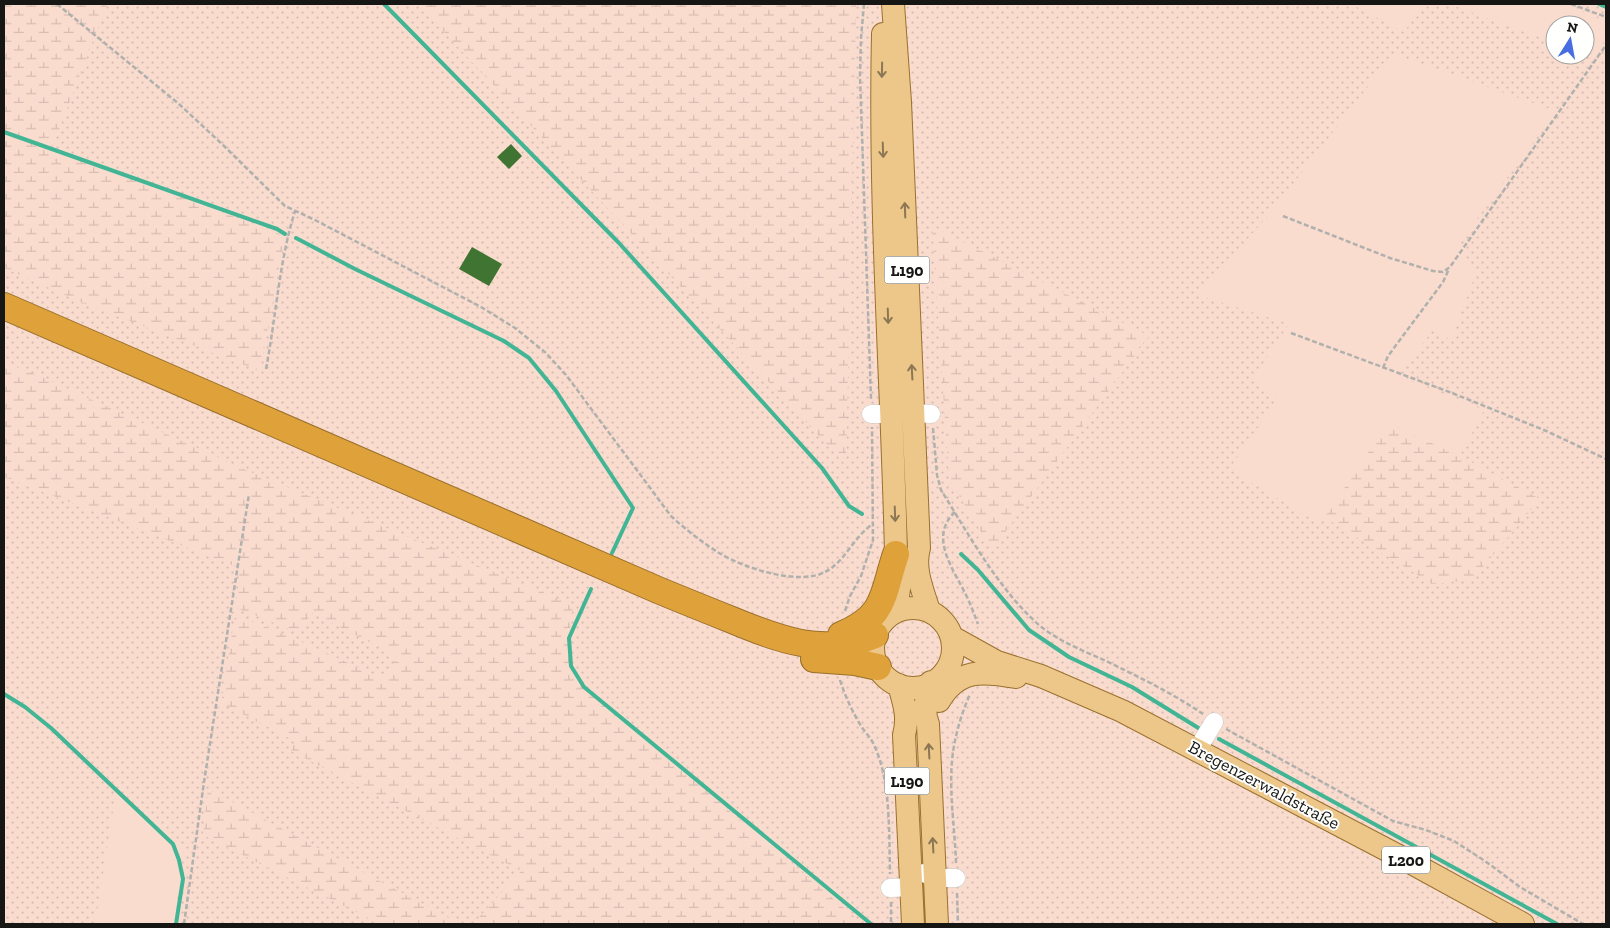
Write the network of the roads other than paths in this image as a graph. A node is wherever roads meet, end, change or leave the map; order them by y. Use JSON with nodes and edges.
{"nodes":[{"id":1,"x":886,"y":4,"type":"edge"},
{"id":2,"x":893,"y":4,"type":"edge"},
{"id":3,"x":4,"y":306,"type":"edge"},
{"id":4,"x":4,"y":324,"type":"edge"},
{"id":5,"x":902,"y":414,"type":"junction"},
{"id":6,"x":908,"y":551,"type":"junction"},
{"id":7,"x":895,"y":612,"type":"junction"},
{"id":8,"x":929,"y":612,"type":"junction"},
{"id":9,"x":875,"y":635,"type":"junction"},
{"id":10,"x":952,"y":637,"type":"junction"},
{"id":11,"x":803,"y":644,"type":"junction"},
{"id":12,"x":997,"y":662,"type":"junction"},
{"id":13,"x":878,"y":667,"type":"junction"},
{"id":14,"x":834,"y":668,"type":"junction"},
{"id":15,"x":939,"y":676,"type":"junction"},
{"id":16,"x":1041,"y":676,"type":"junction"},
{"id":17,"x":899,"y":686,"type":"junction"},
{"id":18,"x":1214,"y":722,"type":"road end"},
{"id":19,"x":928,"y":724,"type":"junction"},
{"id":20,"x":904,"y":735,"type":"junction"},
{"id":21,"x":1197,"y":750,"type":"junction"},
{"id":22,"x":910,"y":859,"type":"junction"},
{"id":23,"x":946,"y":878,"type":"junction"},
{"id":24,"x":914,"y":924,"type":"edge"},
{"id":25,"x":937,"y":924,"type":"edge"},
{"id":26,"x":1523,"y":924,"type":"edge"}],
"edges":[{"from":1,"to":5,"type":"main road","number":"L190","one_way":true},
{"from":5,"to":2,"type":"main road","number":"L190","one_way":true},
{"from":3,"to":11,"type":"highway"},
{"from":4,"to":14,"type":"highway"},
{"from":5,"to":6,"type":"main road","number":"L190","one_way":true},
{"from":5,"to":6,"type":"main road","number":"L190"},
{"from":6,"to":7,"type":"main road","number":"L190"},
{"from":6,"to":8,"type":"main road","number":"L190"},
{"from":6,"to":11,"type":"highway"},
{"from":6,"to":16,"type":"main road"},
{"from":7,"to":8,"type":"main road"},
{"from":7,"to":9,"type":"main road"},
{"from":8,"to":10,"type":"main road"},
{"from":9,"to":11,"type":"highway"},
{"from":9,"to":13,"type":"main road"},
{"from":10,"to":12,"type":"main road","name":"Bregenzerwaldstraße","number":"L200"},
{"from":10,"to":15,"type":"main road","number":"L190"},
{"from":12,"to":15,"type":"main road","name":"Bregenzerwaldstraße","number":"L200"},
{"from":12,"to":16,"type":"main road","name":"Bregenzerwaldstraße","number":"L200"},
{"from":13,"to":14,"type":"highway"},
{"from":13,"to":17,"type":"main road"},
{"from":14,"to":20,"type":"main road"},
{"from":15,"to":17,"type":"main road"},
{"from":15,"to":19,"type":"main road","number":"L190"},
{"from":16,"to":19,"type":"main road"},
{"from":16,"to":21,"type":"main road","name":"Bregenzerwaldstraße","number":"L200"},
{"from":17,"to":20,"type":"main road","number":"L190"},
{"from":18,"to":21,"type":"lane"},
{"from":23,"to":19,"type":"main road","number":"L190","one_way":true},
{"from":20,"to":22,"type":"main road","number":"L190"},
{"from":21,"to":26,"type":"main road","name":"Bregenzerwaldstraße","number":"L200"},
{"from":22,"to":23,"type":"lane"},
{"from":22,"to":24,"type":"main road","number":"L190"},
{"from":23,"to":25,"type":"main road","number":"L190"}]}
